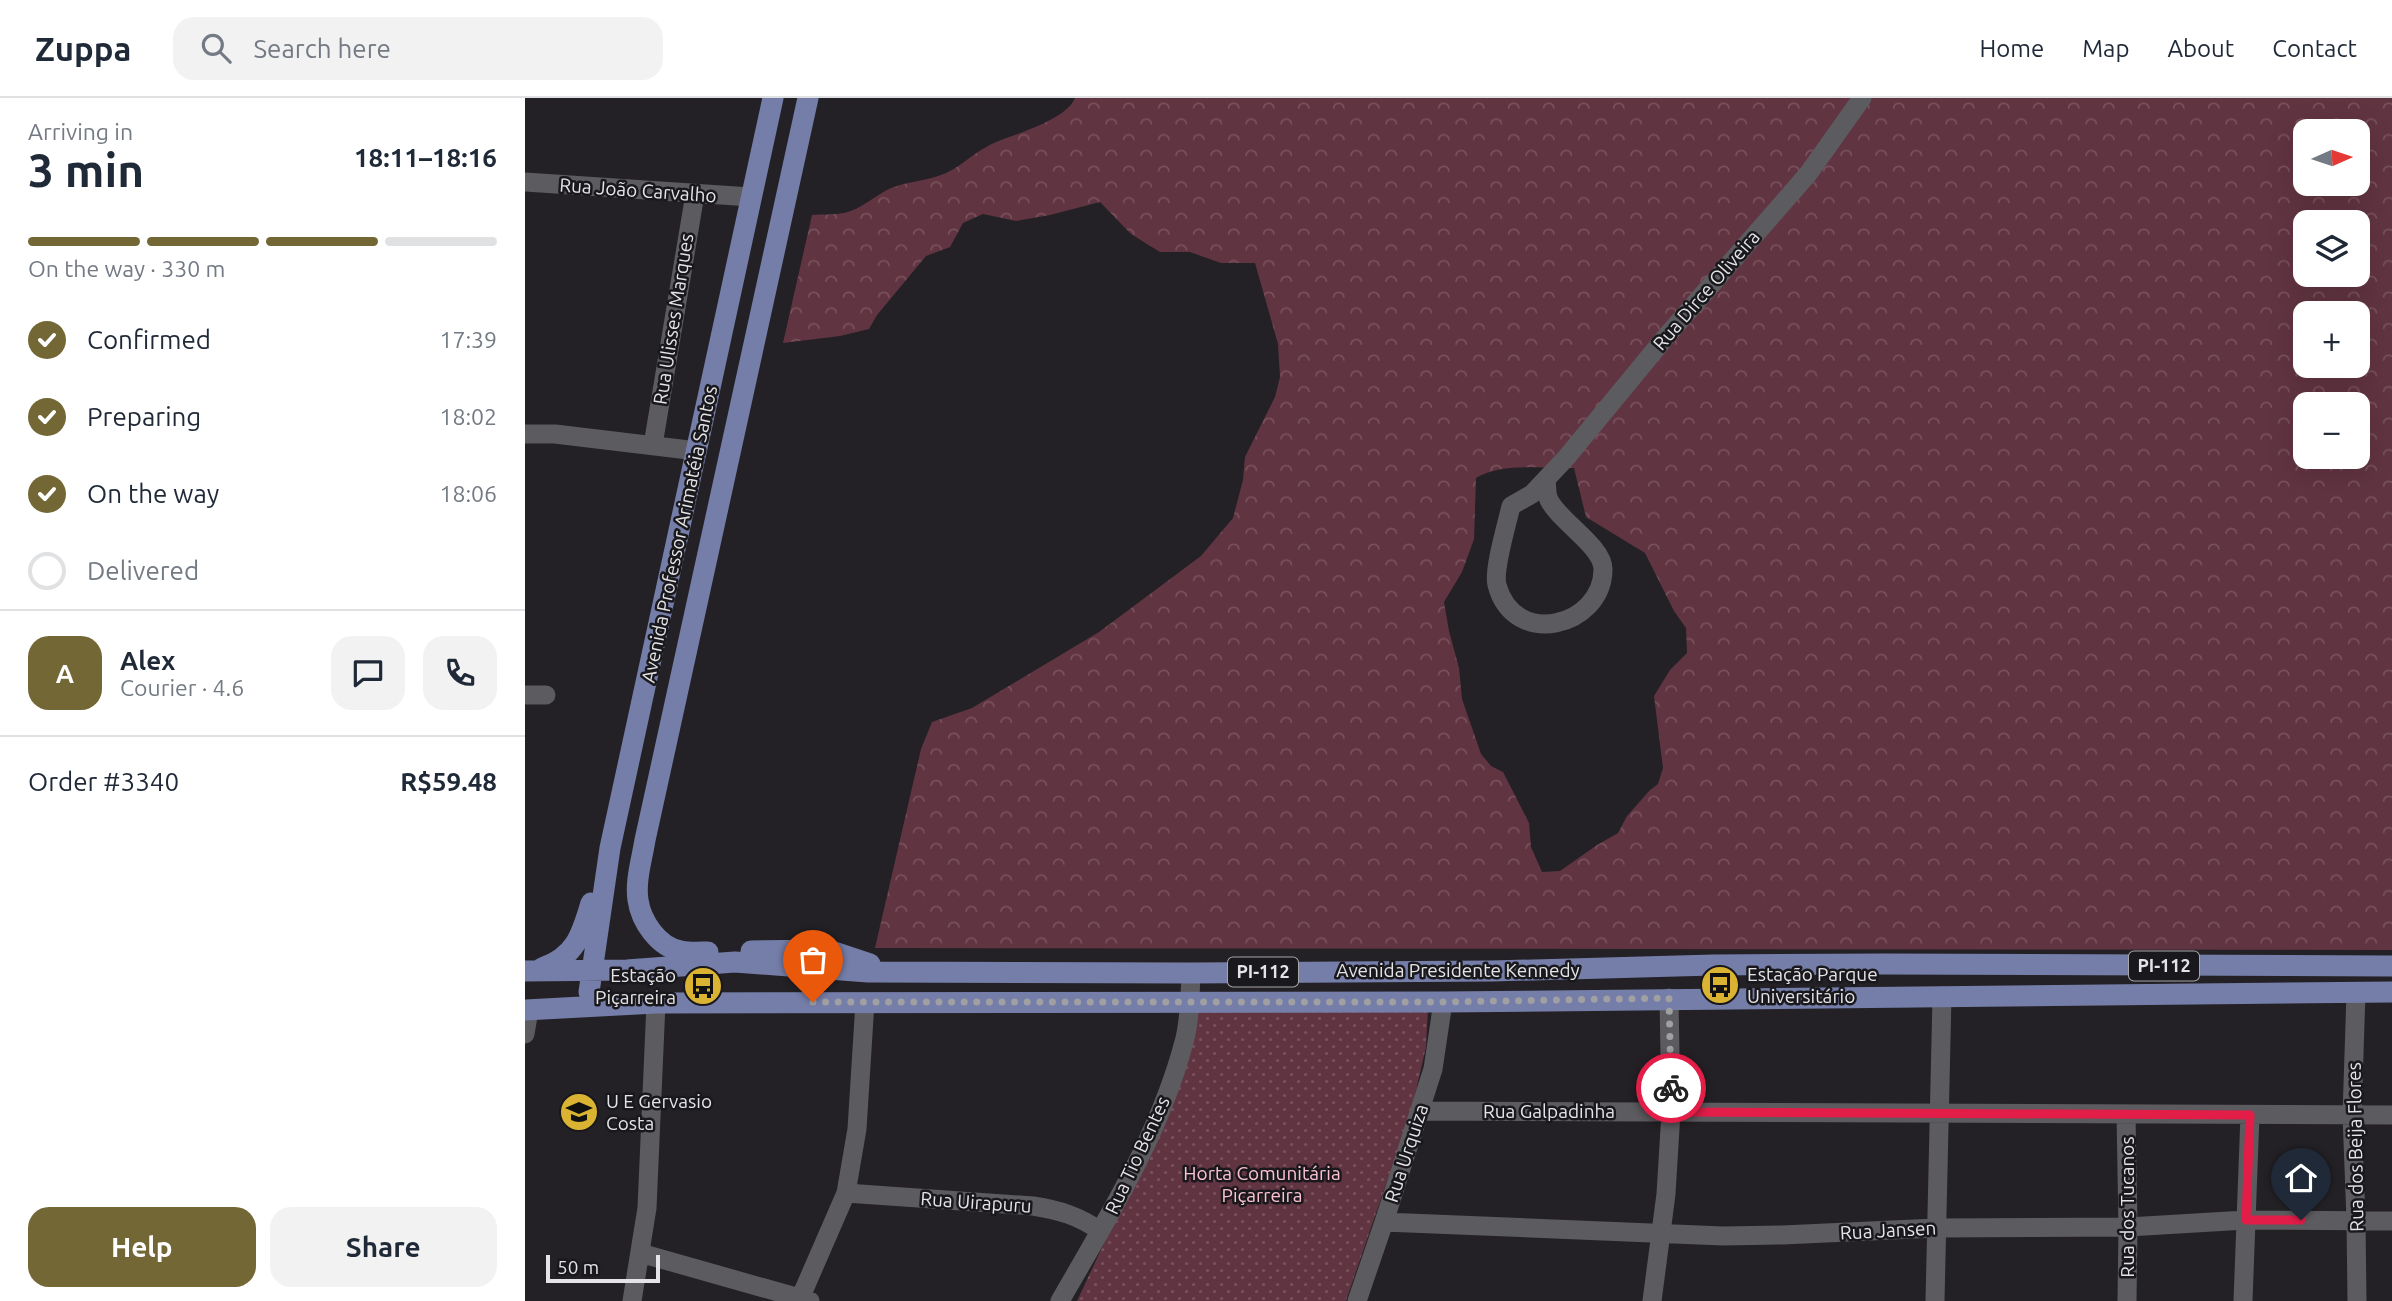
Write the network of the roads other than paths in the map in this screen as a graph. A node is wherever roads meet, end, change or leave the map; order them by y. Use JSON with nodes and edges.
{"nodes":[{"id":1,"x":772,"y":98,"type":"edge"},
{"id":2,"x":808,"y":98,"type":"edge"},
{"id":3,"x":1862,"y":98,"type":"edge"},
{"id":4,"x":801,"y":127,"type":"junction"},
{"id":5,"x":761,"y":149,"type":"junction"},
{"id":6,"x":525,"y":182,"type":"edge"},
{"id":7,"x":695,"y":194,"type":"junction"},
{"id":8,"x":751,"y":197,"type":"junction"},
{"id":9,"x":722,"y":337,"type":"junction"},
{"id":10,"x":755,"y":341,"type":"junction"},
{"id":11,"x":525,"y":434,"type":"edge"},
{"id":12,"x":653,"y":445,"type":"junction"},
{"id":13,"x":697,"y":451,"type":"junction"},
{"id":14,"x":1546,"y":479,"type":"junction"},
{"id":15,"x":525,"y":695,"type":"edge"},
{"id":16,"x":546,"y":695,"type":"dead end"},
{"id":17,"x":610,"y":848,"type":"junction"},
{"id":18,"x":2109,"y":965,"type":"junction"},
{"id":19,"x":2186,"y":966,"type":"junction"},
{"id":20,"x":2392,"y":967,"type":"edge"},
{"id":21,"x":528,"y":970,"type":"edge"},
{"id":22,"x":591,"y":970,"type":"junction"},
{"id":23,"x":893,"y":972,"type":"junction"},
{"id":24,"x":1191,"y":973,"type":"junction"},
{"id":25,"x":2392,"y":992,"type":"edge"},
{"id":26,"x":2356,"y":993,"type":"junction"},
{"id":27,"x":2187,"y":995,"type":"junction"},
{"id":28,"x":1943,"y":996,"type":"junction"},
{"id":29,"x":2109,"y":996,"type":"junction"},
{"id":30,"x":1669,"y":998,"type":"junction"},
{"id":31,"x":1189,"y":1001,"type":"junction"},
{"id":32,"x":865,"y":1002,"type":"junction"},
{"id":33,"x":1443,"y":1002,"type":"junction"},
{"id":34,"x":656,"y":1003,"type":"junction"},
{"id":35,"x":600,"y":1006,"type":"junction"},
{"id":36,"x":527,"y":1010,"type":"edge"},
{"id":37,"x":525,"y":1034,"type":"edge"},
{"id":38,"x":1420,"y":1111,"type":"junction"},
{"id":39,"x":1671,"y":1112,"type":"junction"},
{"id":40,"x":1938,"y":1113,"type":"junction"},
{"id":41,"x":2126,"y":1114,"type":"junction"},
{"id":42,"x":2250,"y":1115,"type":"junction"},
{"id":43,"x":2351,"y":1115,"type":"junction"},
{"id":44,"x":2392,"y":1115,"type":"edge"},
{"id":45,"x":846,"y":1194,"type":"junction"},
{"id":46,"x":2246,"y":1220,"type":"junction"},
{"id":47,"x":2356,"y":1220,"type":"junction"},
{"id":48,"x":2392,"y":1221,"type":"edge"},
{"id":49,"x":1384,"y":1222,"type":"junction"},
{"id":50,"x":2128,"y":1227,"type":"junction"},
{"id":51,"x":1936,"y":1228,"type":"junction"},
{"id":52,"x":1100,"y":1231,"type":"junction"},
{"id":53,"x":1661,"y":1232,"type":"junction"},
{"id":54,"x":640,"y":1253,"type":"junction"},
{"id":55,"x":803,"y":1300,"type":"edge"},
{"id":56,"x":632,"y":1301,"type":"edge"},
{"id":57,"x":1060,"y":1301,"type":"edge"},
{"id":58,"x":1357,"y":1301,"type":"edge"},
{"id":59,"x":1652,"y":1301,"type":"edge"},
{"id":60,"x":1935,"y":1301,"type":"edge"},
{"id":61,"x":2127,"y":1301,"type":"edge"},
{"id":62,"x":2242,"y":1301,"type":"edge"},
{"id":63,"x":2357,"y":1301,"type":"edge"}],
"edges":[{"from":1,"to":5,"type":"main road","name":"Avenida Professor Arimatéia Santos"},
{"from":2,"to":4,"type":"main road","name":"Avenida Professor Arimatéia Santos"},
{"from":3,"to":14,"type":"street","name":"Rua Dirce Oliveira"},
{"from":4,"to":5,"type":"main road"},
{"from":4,"to":10,"type":"main road","name":"Avenida Professor Arimatéia Santos"},
{"from":5,"to":8,"type":"main road","name":"Avenida Professor Arimatéia Santos"},
{"from":6,"to":7,"type":"street","name":"Rua João Carvalho"},
{"from":7,"to":8,"type":"street","name":"Rua João Carvalho"},
{"from":7,"to":12,"type":"street","name":"Rua Ulisses Marques"},
{"from":8,"to":9,"type":"main road","name":"Avenida Professor Arimatéia Santos"},
{"from":9,"to":10,"type":"main road"},
{"from":9,"to":13,"type":"main road","name":"Avenida Professor Arimatéia Santos"},
{"from":10,"to":23,"type":"main road","name":"Avenida Professor Arimatéia Santos"},
{"from":11,"to":12,"type":"street"},
{"from":12,"to":13,"type":"street"},
{"from":13,"to":17,"type":"main road","name":"Avenida Professor Arimatéia Santos"},
{"from":14,"to":14,"type":"street","name":"Rua Dirce Oliveira"},
{"from":15,"to":16,"type":"street"},
{"from":17,"to":21,"type":"main road"},
{"from":17,"to":22,"type":"main road","name":"Avenida Professor Arimatéia Santos"},
{"from":18,"to":19,"type":"main road","name":"Avenida Presidente Kennedy","number":"PI-112"},
{"from":18,"to":24,"type":"main road","name":"Avenida Presidente Kennedy","number":"PI-112"},
{"from":18,"to":29,"type":"main road"},
{"from":19,"to":20,"type":"main road","name":"Avenida Presidente Kennedy","number":"PI-112"},
{"from":19,"to":27,"type":"main road"},
{"from":21,"to":22,"type":"main road","name":"Avenida Presidente Kennedy","number":"PI-112"},
{"from":22,"to":23,"type":"main road","name":"Avenida Presidente Kennedy","number":"PI-112"},
{"from":22,"to":35,"type":"main road","name":"Avenida Professor Arimatéia Santos"},
{"from":23,"to":24,"type":"main road","name":"Avenida Presidente Kennedy","number":"PI-112"},
{"from":24,"to":31,"type":"street","name":"Rua Tio Bentes"},
{"from":25,"to":26,"type":"main road","name":"Avenida Presidente Kennedy","number":"PI-112"},
{"from":26,"to":27,"type":"main road","name":"Avenida Presidente Kennedy","number":"PI-112"},
{"from":26,"to":43,"type":"street","name":"Rua dos Beija Flores"},
{"from":27,"to":29,"type":"main road","name":"Avenida Presidente Kennedy","number":"PI-112"},
{"from":28,"to":29,"type":"main road","name":"Avenida Presidente Kennedy","number":"PI-112"},
{"from":28,"to":30,"type":"main road","name":"Avenida Presidente Kennedy","number":"PI-112"},
{"from":28,"to":40,"type":"street"},
{"from":30,"to":33,"type":"main road","name":"Avenida Presidente Kennedy","number":"PI-112"},
{"from":30,"to":39,"type":"street"},
{"from":31,"to":32,"type":"main road","name":"Avenida Presidente Kennedy","number":"PI-112"},
{"from":31,"to":33,"type":"main road","name":"Avenida Presidente Kennedy","number":"PI-112"},
{"from":31,"to":52,"type":"street","name":"Rua Tio Bentes"},
{"from":32,"to":34,"type":"main road","name":"Avenida Presidente Kennedy","number":"PI-112"},
{"from":32,"to":45,"type":"street"},
{"from":33,"to":38,"type":"street","name":"Rua Urquiza"},
{"from":34,"to":35,"type":"main road","name":"Avenida Presidente Kennedy","number":"PI-112"},
{"from":34,"to":54,"type":"street"},
{"from":35,"to":36,"type":"main road","name":"Avenida Presidente Kennedy","number":"PI-112"},
{"from":36,"to":37,"type":"street"},
{"from":38,"to":39,"type":"street","name":"Rua Galpadinha"},
{"from":38,"to":49,"type":"street","name":"Rua Urquiza"},
{"from":39,"to":40,"type":"street","name":"Rua Galpadinha"},
{"from":39,"to":53,"type":"street"},
{"from":40,"to":41,"type":"street","name":"Rua Galpadinha"},
{"from":40,"to":51,"type":"street"},
{"from":41,"to":42,"type":"street","name":"Rua Galpadinha"},
{"from":41,"to":50,"type":"street","name":"Rua dos Tucanos"},
{"from":42,"to":43,"type":"street","name":"Rua Galpadinha"},
{"from":42,"to":46,"type":"street"},
{"from":43,"to":44,"type":"street","name":"Rua Galpadinha"},
{"from":43,"to":47,"type":"street","name":"Rua dos Beija Flores"},
{"from":45,"to":52,"type":"street","name":"Rua Uirapuru"},
{"from":45,"to":55,"type":"street"},
{"from":46,"to":47,"type":"street","name":"Rua Jansen"},
{"from":46,"to":50,"type":"street","name":"Rua Jansen"},
{"from":46,"to":62,"type":"street"},
{"from":47,"to":48,"type":"street","name":"Rua Jansen"},
{"from":47,"to":63,"type":"street","name":"Rua dos Beija Flores"},
{"from":49,"to":53,"type":"street","name":"Rua Jansen"},
{"from":49,"to":58,"type":"street","name":"Rua Urquiza"},
{"from":50,"to":51,"type":"street","name":"Rua Jansen"},
{"from":50,"to":61,"type":"street","name":"Rua dos Tucanos"},
{"from":51,"to":53,"type":"street","name":"Rua Jansen"},
{"from":51,"to":60,"type":"street"},
{"from":52,"to":57,"type":"street","name":"Rua Tio Bentes"},
{"from":53,"to":59,"type":"street"},
{"from":54,"to":55,"type":"street"},
{"from":54,"to":56,"type":"street"}]}
